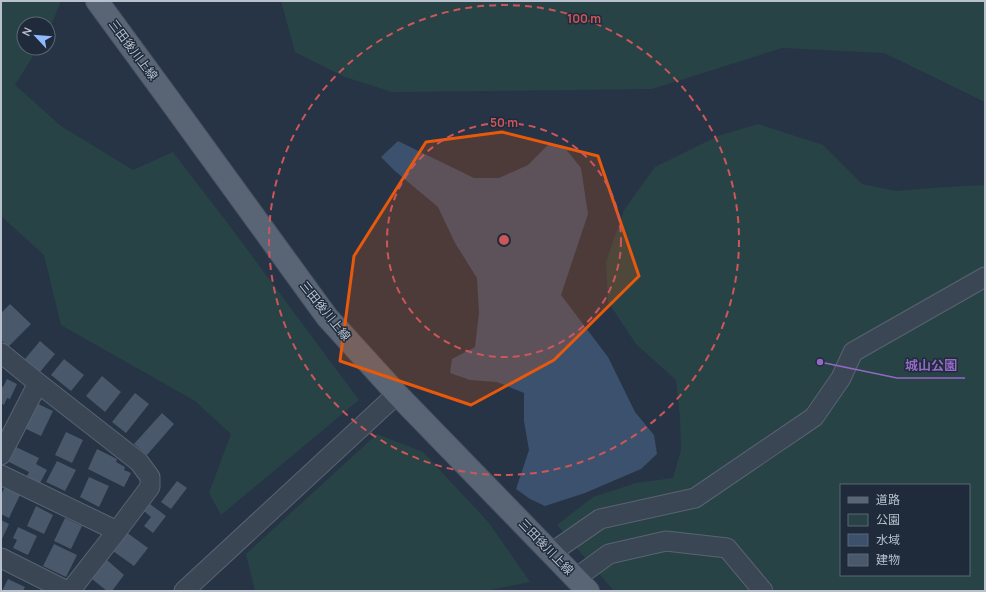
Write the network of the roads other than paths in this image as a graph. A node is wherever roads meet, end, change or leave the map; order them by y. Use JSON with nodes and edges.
{"nodes":[{"id":1,"x":97,"y":1,"type":"edge"},
{"id":2,"x":985,"y":277,"type":"edge"},
{"id":3,"x":1,"y":353,"type":"edge"},
{"id":4,"x":38,"y":383,"type":"junction"},
{"id":5,"x":398,"y":394,"type":"junction"},
{"id":6,"x":1,"y":455,"type":"edge"},
{"id":7,"x":1,"y":475,"type":"edge"},
{"id":8,"x":117,"y":531,"type":"junction"},
{"id":9,"x":551,"y":553,"type":"junction"},
{"id":10,"x":1,"y":558,"type":"edge"},
{"id":11,"x":582,"y":585,"type":"edge"},
{"id":12,"x":67,"y":591,"type":"edge"},
{"id":13,"x":70,"y":591,"type":"edge"},
{"id":14,"x":184,"y":591,"type":"edge"},
{"id":15,"x":763,"y":591,"type":"edge"}],
"edges":[{"from":1,"to":5,"type":"main road","name":"三田後川上線"},
{"from":2,"to":9,"type":"street"},
{"from":3,"to":4,"type":"street"},
{"from":4,"to":6,"type":"street"},
{"from":4,"to":8,"type":"street"},
{"from":5,"to":9,"type":"main road","name":"三田後川上線"},
{"from":5,"to":14,"type":"street"},
{"from":7,"to":8,"type":"street"},
{"from":8,"to":13,"type":"street"},
{"from":9,"to":11,"type":"main road","name":"三田後川上線"},
{"from":10,"to":12,"type":"street"},
{"from":11,"to":15,"type":"street"}]}
